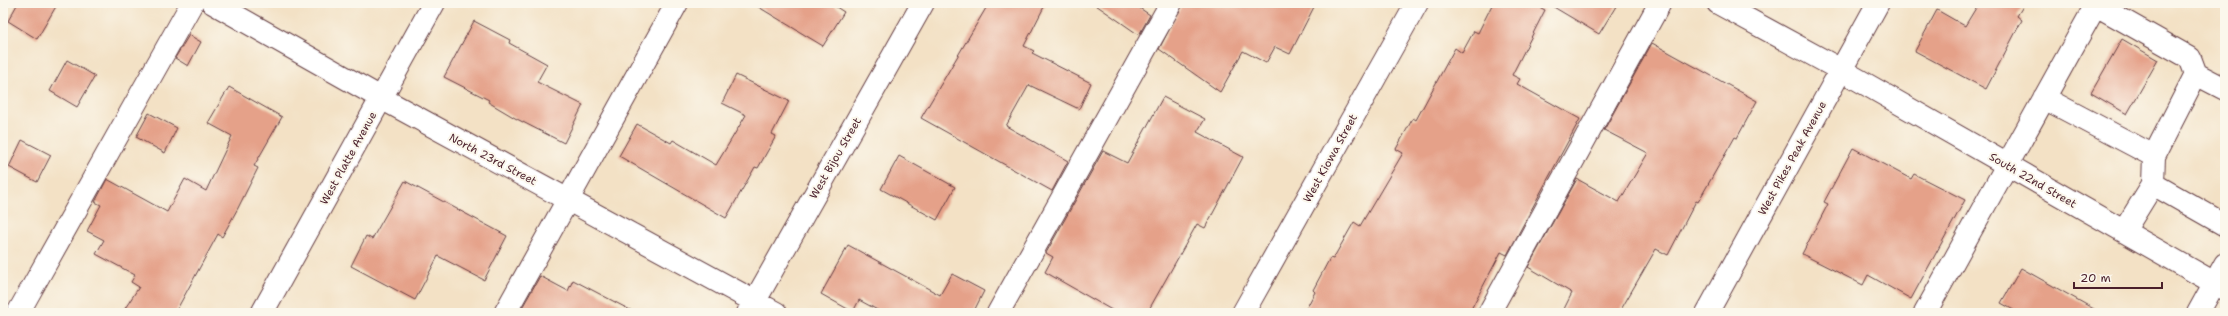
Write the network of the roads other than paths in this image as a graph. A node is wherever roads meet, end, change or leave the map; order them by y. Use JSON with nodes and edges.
{"nodes":[{"id":1,"x":192,"y":3,"type":"edge"},
{"id":2,"x":212,"y":3,"type":"edge"},
{"id":3,"x":434,"y":3,"type":"edge"},
{"id":4,"x":677,"y":3,"type":"edge"},
{"id":5,"x":923,"y":3,"type":"edge"},
{"id":6,"x":1171,"y":3,"type":"edge"},
{"id":7,"x":1417,"y":3,"type":"edge"},
{"id":8,"x":1660,"y":3,"type":"edge"},
{"id":9,"x":1718,"y":3,"type":"edge"},
{"id":10,"x":1878,"y":3,"type":"edge"},
{"id":11,"x":2097,"y":4,"type":"edge"},
{"id":12,"x":1841,"y":70,"type":"junction"},
{"id":13,"x":2196,"y":74,"type":"junction"},
{"id":14,"x":2225,"y":89,"type":"edge"},
{"id":15,"x":381,"y":98,"type":"junction"},
{"id":16,"x":2044,"y":98,"type":"junction"},
{"id":17,"x":2154,"y":156,"type":"junction"},
{"id":18,"x":2007,"y":165,"type":"junction"},
{"id":19,"x":2153,"y":184,"type":"junction"},
{"id":20,"x":568,"y":199,"type":"junction"},
{"id":21,"x":2225,"y":225,"type":"edge"},
{"id":22,"x":2124,"y":231,"type":"junction"},
{"id":23,"x":2225,"y":264,"type":"edge"},
{"id":24,"x":2220,"y":286,"type":"edge"},
{"id":25,"x":751,"y":307,"type":"edge"},
{"id":26,"x":18,"y":313,"type":"edge"},
{"id":27,"x":262,"y":313,"type":"edge"},
{"id":28,"x":505,"y":313,"type":"edge"},
{"id":29,"x":776,"y":313,"type":"edge"},
{"id":30,"x":998,"y":313,"type":"edge"},
{"id":31,"x":1243,"y":313,"type":"edge"},
{"id":32,"x":1489,"y":313,"type":"edge"},
{"id":33,"x":1707,"y":313,"type":"edge"},
{"id":34,"x":1925,"y":313,"type":"edge"},
{"id":35,"x":2198,"y":313,"type":"edge"}],
"edges":[{"from":1,"to":26,"type":"street"},
{"from":2,"to":15,"type":"street","name":"North 23rd Street"},
{"from":3,"to":15,"type":"street","name":"West Platte Avenue"},
{"from":4,"to":20,"type":"street"},
{"from":5,"to":25,"type":"street","name":"West Bijou Street"},
{"from":6,"to":30,"type":"street"},
{"from":7,"to":31,"type":"street","name":"West Kiowa Street"},
{"from":8,"to":32,"type":"street"},
{"from":9,"to":12,"type":"street","name":"South 22nd Street"},
{"from":10,"to":12,"type":"street","name":"West Pikes Peak Avenue"},
{"from":11,"to":13,"type":"street"},
{"from":11,"to":16,"type":"street"},
{"from":12,"to":18,"type":"street","name":"South 22nd Street"},
{"from":12,"to":33,"type":"street","name":"West Pikes Peak Avenue"},
{"from":13,"to":14,"type":"street"},
{"from":13,"to":17,"type":"street"},
{"from":15,"to":20,"type":"street","name":"North 23rd Street"},
{"from":15,"to":27,"type":"street","name":"West Platte Avenue"},
{"from":16,"to":17,"type":"street"},
{"from":16,"to":18,"type":"street"},
{"from":17,"to":19,"type":"street"},
{"from":18,"to":22,"type":"street","name":"South 22nd Street"},
{"from":18,"to":34,"type":"street"},
{"from":19,"to":21,"type":"street"},
{"from":19,"to":22,"type":"street"},
{"from":20,"to":25,"type":"street","name":"North 23rd Street"},
{"from":20,"to":28,"type":"street"},
{"from":22,"to":24,"type":"street","name":"South 22nd Street"},
{"from":23,"to":24,"type":"street"},
{"from":24,"to":35,"type":"street"},
{"from":25,"to":29,"type":"street","name":"North 23rd Street"}]}
